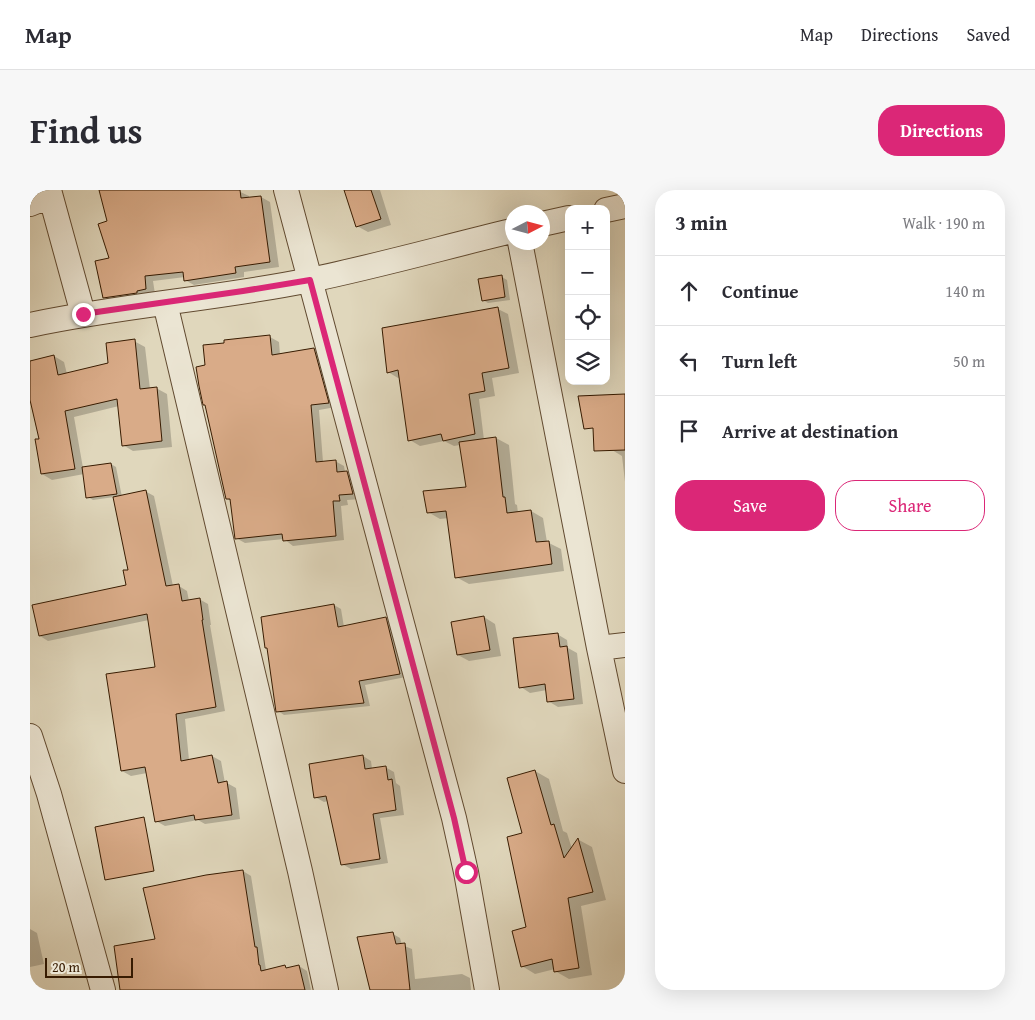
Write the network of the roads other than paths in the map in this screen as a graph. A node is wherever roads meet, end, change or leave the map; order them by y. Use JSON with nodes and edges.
{"nodes":[{"id":1,"x":286,"y":190,"type":"edge"},
{"id":2,"x":43,"y":197,"type":"edge"},
{"id":3,"x":625,"y":206,"type":"edge"},
{"id":4,"x":610,"y":209,"type":"edge"},
{"id":5,"x":565,"y":219,"type":"edge"},
{"id":6,"x":550,"y":222,"type":"edge"},
{"id":7,"x":505,"y":233,"type":"edge"},
{"id":8,"x":522,"y":250,"type":"edge"},
{"id":9,"x":310,"y":280,"type":"junction"},
{"id":10,"x":165,"y":303,"type":"junction"},
{"id":11,"x":83,"y":314,"type":"junction"},
{"id":12,"x":30,"y":325,"type":"edge"},
{"id":13,"x":625,"y":645,"type":"edge"},
{"id":14,"x":599,"y":648,"type":"junction"},
{"id":15,"x":30,"y":736,"type":"edge"},
{"id":16,"x":625,"y":771,"type":"edge"},
{"id":17,"x":103,"y":990,"type":"edge"},
{"id":18,"x":326,"y":990,"type":"edge"},
{"id":19,"x":487,"y":990,"type":"edge"}],
"edges":[{"from":1,"to":9,"type":"street"},
{"from":2,"to":11,"type":"street"},
{"from":3,"to":4,"type":"street"},
{"from":5,"to":6,"type":"street"},
{"from":7,"to":9,"type":"street"},
{"from":8,"to":14,"type":"street"},
{"from":9,"to":10,"type":"street"},
{"from":9,"to":19,"type":"street"},
{"from":10,"to":11,"type":"street"},
{"from":10,"to":18,"type":"street"},
{"from":11,"to":12,"type":"street"},
{"from":13,"to":14,"type":"street"},
{"from":14,"to":16,"type":"street"},
{"from":15,"to":17,"type":"street"}]}
